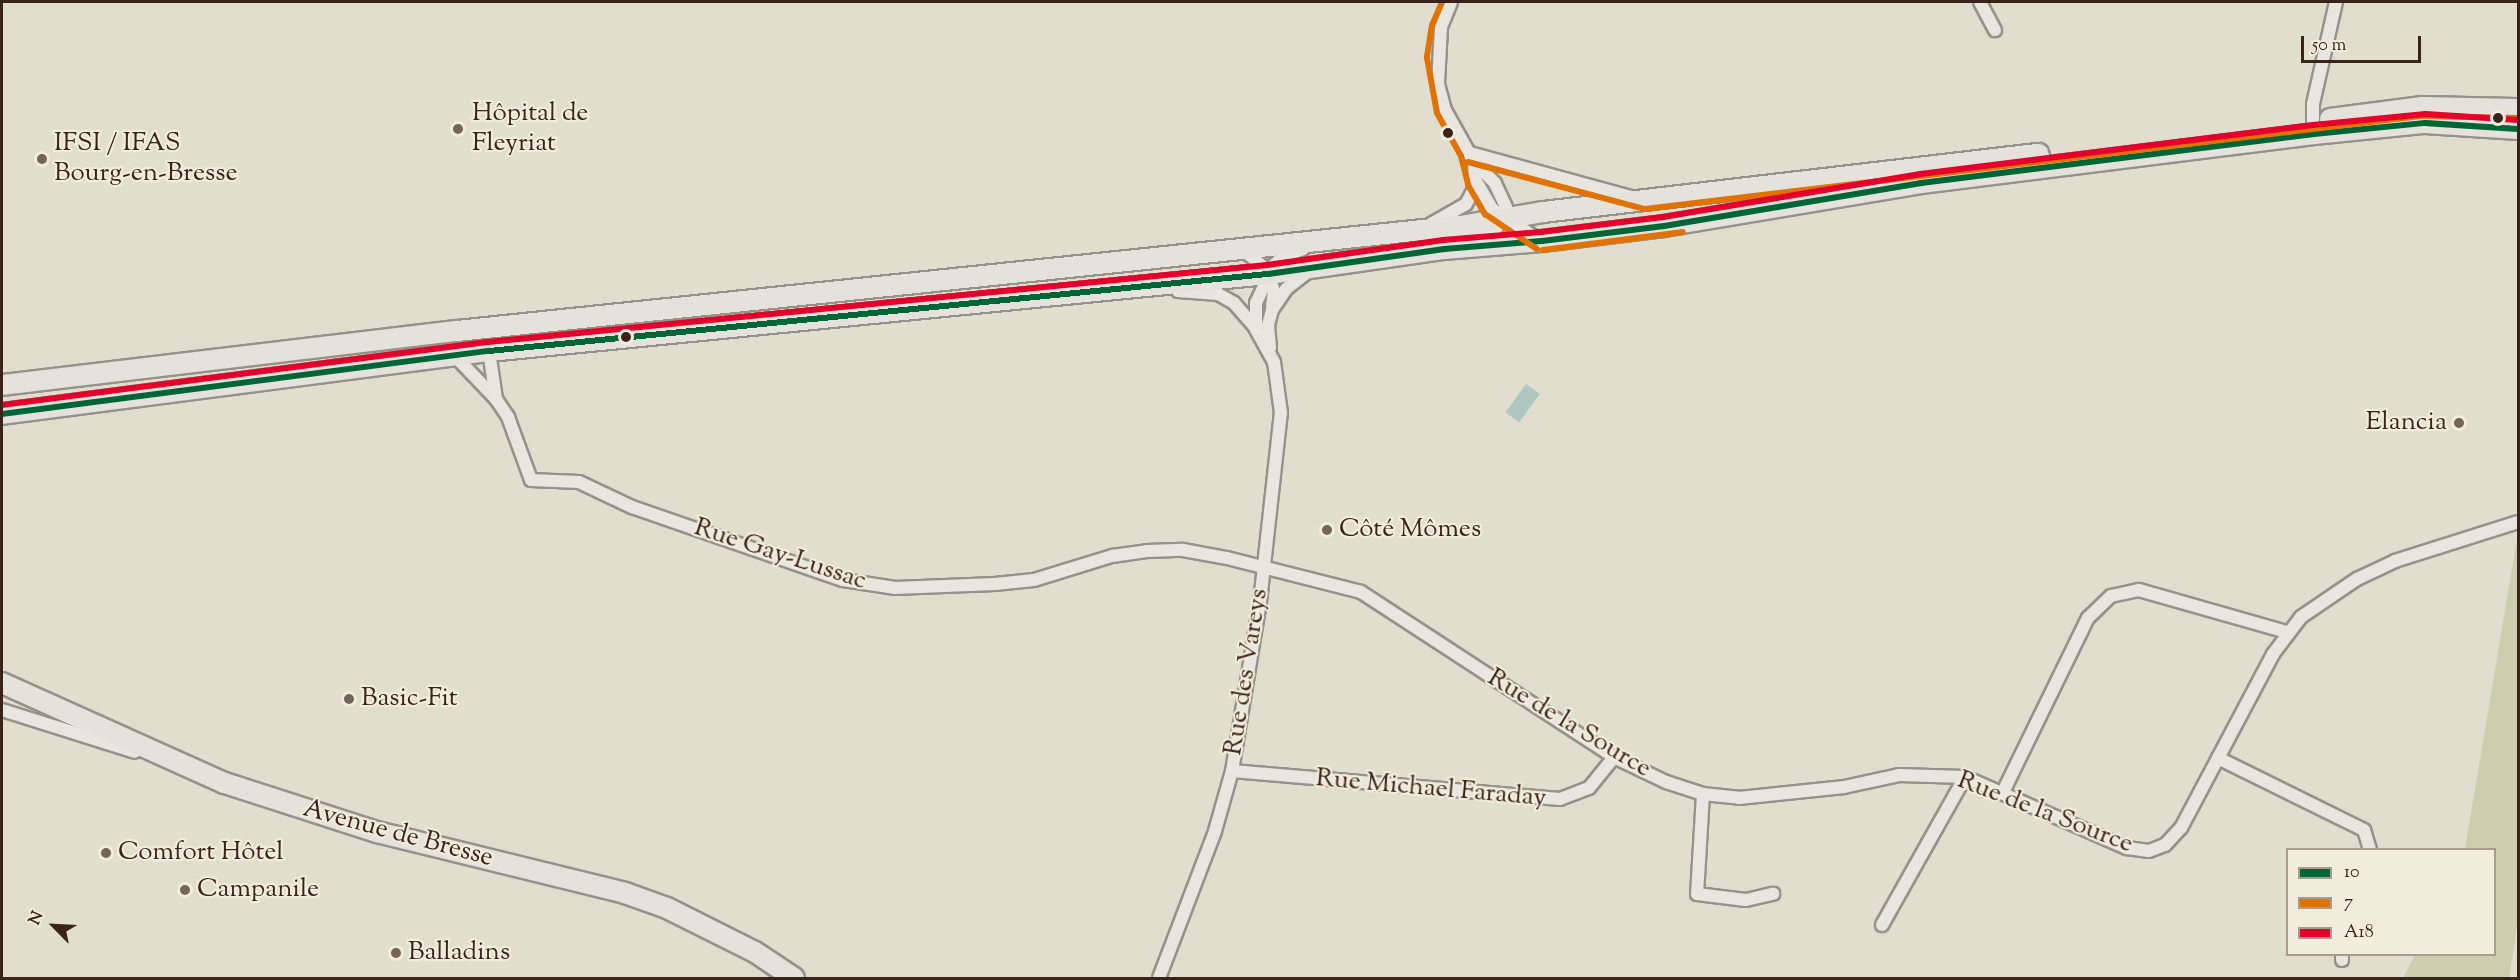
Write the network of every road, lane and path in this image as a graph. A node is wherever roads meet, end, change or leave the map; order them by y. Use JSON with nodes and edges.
{"nodes":[{"id":1,"x":1451,"y":2,"type":"edge"},
{"id":2,"x":1980,"y":2,"type":"edge"},
{"id":3,"x":2336,"y":2,"type":"edge"},
{"id":4,"x":1995,"y":30,"type":"dead end"},
{"id":5,"x":2518,"y":109,"type":"edge"},
{"id":6,"x":2313,"y":122,"type":"junction"},
{"id":7,"x":2518,"y":129,"type":"edge"},
{"id":8,"x":1472,"y":157,"type":"junction"},
{"id":9,"x":1476,"y":181,"type":"junction"},
{"id":10,"x":1645,"y":200,"type":"junction"},
{"id":11,"x":1504,"y":218,"type":"junction"},
{"id":12,"x":1413,"y":231,"type":"junction"},
{"id":13,"x":1326,"y":240,"type":"junction"},
{"id":14,"x":1542,"y":241,"type":"junction"},
{"id":15,"x":1242,"y":249,"type":"junction"},
{"id":16,"x":1444,"y":249,"type":"junction"},
{"id":17,"x":1316,"y":266,"type":"junction"},
{"id":18,"x":1268,"y":274,"type":"junction"},
{"id":19,"x":1117,"y":288,"type":"junction"},
{"id":20,"x":1272,"y":310,"type":"junction"},
{"id":21,"x":1257,"y":328,"type":"junction"},
{"id":22,"x":489,"y":351,"type":"junction"},
{"id":23,"x":454,"y":355,"type":"junction"},
{"id":24,"x":1271,"y":356,"type":"junction"},
{"id":25,"x":2,"y":385,"type":"edge"},
{"id":26,"x":496,"y":399,"type":"junction"},
{"id":27,"x":2,"y":414,"type":"edge"},
{"id":28,"x":2518,"y":522,"type":"edge"},
{"id":29,"x":1263,"y":566,"type":"junction"},
{"id":30,"x":2286,"y":632,"type":"junction"},
{"id":31,"x":2,"y":683,"type":"edge"},
{"id":32,"x":2,"y":710,"type":"edge"},
{"id":33,"x":1614,"y":757,"type":"junction"},
{"id":34,"x":2218,"y":758,"type":"junction"},
{"id":35,"x":188,"y":769,"type":"junction"},
{"id":36,"x":1232,"y":771,"type":"junction"},
{"id":37,"x":1965,"y":777,"type":"junction"},
{"id":38,"x":2003,"y":792,"type":"junction"},
{"id":39,"x":1703,"y":794,"type":"junction"},
{"id":40,"x":2370,"y":848,"type":"edge"},
{"id":41,"x":1773,"y":894,"type":"dead end"},
{"id":42,"x":1882,"y":925,"type":"dead end"},
{"id":43,"x":794,"y":978,"type":"edge"},
{"id":44,"x":1159,"y":978,"type":"edge"}],
"edges":[{"from":1,"to":8,"type":"street"},
{"from":2,"to":4,"type":"street"},
{"from":3,"to":6,"type":"street"},
{"from":5,"to":6,"type":"main road"},
{"from":6,"to":10,"type":"main road"},
{"from":7,"to":14,"type":"main road"},
{"from":8,"to":9,"type":"street"},
{"from":8,"to":10,"type":"street"},
{"from":8,"to":11,"type":"street"},
{"from":9,"to":11,"type":"street"},
{"from":9,"to":12,"type":"street"},
{"from":10,"to":11,"type":"main road"},
{"from":11,"to":12,"type":"main road"},
{"from":11,"to":14,"type":"street"},
{"from":11,"to":16,"type":"street"},
{"from":12,"to":13,"type":"main road"},
{"from":13,"to":15,"type":"main road"},
{"from":13,"to":18,"type":"street","name":"Rue des Vareys"},
{"from":14,"to":16,"type":"main road"},
{"from":15,"to":18,"type":"street"},
{"from":15,"to":25,"type":"main road"},
{"from":16,"to":17,"type":"main road"},
{"from":17,"to":18,"type":"main road"},
{"from":17,"to":20,"type":"street"},
{"from":18,"to":19,"type":"main road"},
{"from":18,"to":20,"type":"street","name":"Rue des Vareys"},
{"from":18,"to":21,"type":"street","name":"Rue des Vareys"},
{"from":19,"to":21,"type":"street","name":"Rue des Vareys"},
{"from":19,"to":22,"type":"main road"},
{"from":20,"to":24,"type":"street","name":"Rue des Vareys"},
{"from":21,"to":24,"type":"street","name":"Rue des Vareys"},
{"from":22,"to":23,"type":"main road"},
{"from":22,"to":26,"type":"street","name":"Rue Gay-Lussac"},
{"from":23,"to":26,"type":"street","name":"Rue Gay-Lussac"},
{"from":23,"to":27,"type":"main road"},
{"from":24,"to":29,"type":"street","name":"Rue des Vareys"},
{"from":26,"to":29,"type":"street","name":"Rue Gay-Lussac"},
{"from":28,"to":30,"type":"street","name":"Rue de la Source"},
{"from":29,"to":33,"type":"street","name":"Rue de la Source"},
{"from":29,"to":36,"type":"street","name":"Rue des Vareys"},
{"from":30,"to":34,"type":"street","name":"Rue de la Source"},
{"from":30,"to":38,"type":"street"},
{"from":31,"to":35,"type":"main road","name":"Avenue de Bresse"},
{"from":32,"to":35,"type":"street"},
{"from":33,"to":36,"type":"street","name":"Rue Michael Faraday"},
{"from":33,"to":39,"type":"street","name":"Rue de la Source"},
{"from":34,"to":38,"type":"street","name":"Rue de la Source"},
{"from":34,"to":40,"type":"street"},
{"from":35,"to":43,"type":"main road","name":"Avenue de Bresse"},
{"from":36,"to":44,"type":"street","name":"Rue des Vareys"},
{"from":37,"to":38,"type":"street","name":"Rue de la Source"},
{"from":37,"to":39,"type":"street","name":"Rue de la Source"},
{"from":37,"to":42,"type":"street"},
{"from":39,"to":41,"type":"street"}]}
